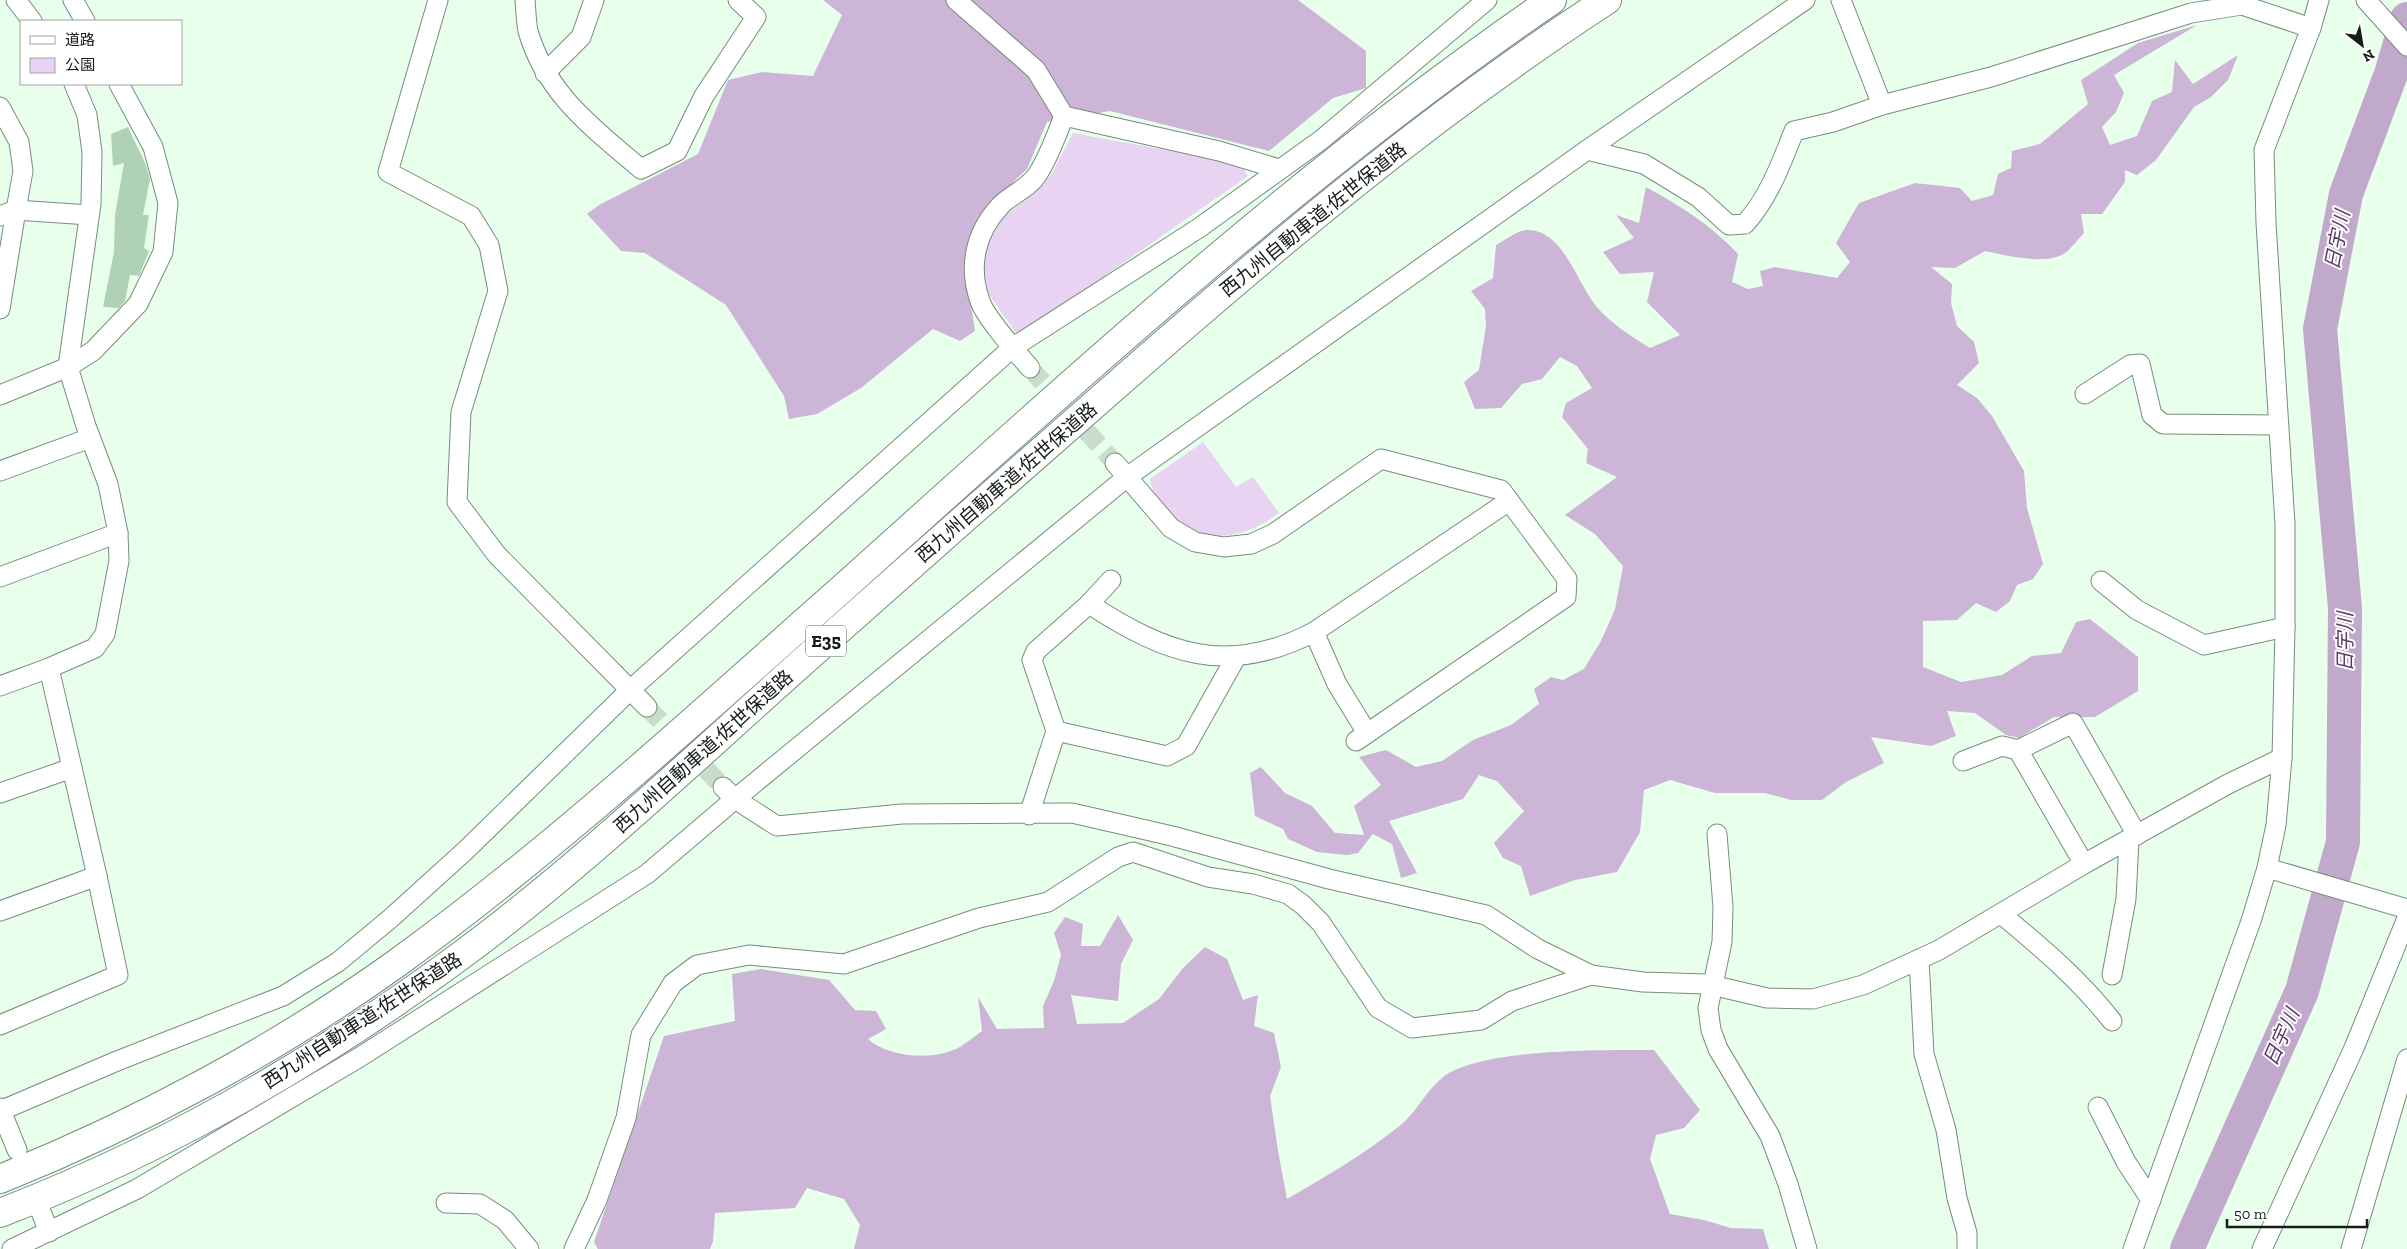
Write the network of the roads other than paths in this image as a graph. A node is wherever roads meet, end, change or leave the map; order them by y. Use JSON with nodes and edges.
{"nodes":[{"id":1,"x":16,"y":0,"type":"edge"},
{"id":2,"x":73,"y":0,"type":"edge"},
{"id":3,"x":438,"y":0,"type":"edge"},
{"id":4,"x":525,"y":0,"type":"edge"},
{"id":5,"x":594,"y":0,"type":"edge"},
{"id":6,"x":738,"y":0,"type":"edge"},
{"id":7,"x":956,"y":0,"type":"edge"},
{"id":8,"x":1487,"y":0,"type":"edge"},
{"id":9,"x":1552,"y":0,"type":"edge"},
{"id":10,"x":1607,"y":0,"type":"edge"},
{"id":11,"x":1805,"y":0,"type":"edge"},
{"id":12,"x":1841,"y":0,"type":"edge"},
{"id":13,"x":2319,"y":0,"type":"edge"},
{"id":14,"x":2366,"y":0,"type":"edge"},
{"id":15,"x":2241,"y":3,"type":"edge"},
{"id":16,"x":31,"y":20,"type":"edge"},
{"id":17,"x":84,"y":20,"type":"edge"},
{"id":18,"x":2311,"y":28,"type":"junction"},
{"id":19,"x":2407,"y":46,"type":"edge"},
{"id":20,"x":544,"y":72,"type":"junction"},
{"id":21,"x":74,"y":85,"type":"edge"},
{"id":22,"x":120,"y":85,"type":"edge"},
{"id":23,"x":1882,"y":105,"type":"junction"},
{"id":24,"x":0,"y":108,"type":"edge"},
{"id":25,"x":1064,"y":116,"type":"junction"},
{"id":26,"x":1587,"y":150,"type":"junction"},
{"id":27,"x":1279,"y":169,"type":"junction"},
{"id":28,"x":8,"y":213,"type":"edge"},
{"id":29,"x":89,"y":215,"type":"junction"},
{"id":30,"x":0,"y":309,"type":"edge"},
{"id":31,"x":1012,"y":348,"type":"junction"},
{"id":32,"x":68,"y":367,"type":"junction"},
{"id":33,"x":1030,"y":368,"type":"tunnel mouth"},
{"id":34,"x":2086,"y":394,"type":"dead end"},
{"id":35,"x":0,"y":395,"type":"edge"},
{"id":36,"x":2278,"y":425,"type":"junction"},
{"id":37,"x":90,"y":438,"type":"junction"},
{"id":38,"x":1121,"y":470,"type":"junction"},
{"id":39,"x":0,"y":471,"type":"edge"},
{"id":40,"x":1509,"y":501,"type":"junction"},
{"id":41,"x":118,"y":533,"type":"junction"},
{"id":42,"x":0,"y":577,"type":"edge"},
{"id":43,"x":1111,"y":580,"type":"dead end"},
{"id":44,"x":2100,"y":581,"type":"dead end"},
{"id":45,"x":1089,"y":604,"type":"junction"},
{"id":46,"x":2285,"y":627,"type":"junction"},
{"id":47,"x":1314,"y":632,"type":"junction"},
{"id":48,"x":1236,"y":657,"type":"junction"},
{"id":49,"x":49,"y":668,"type":"junction"},
{"id":50,"x":0,"y":686,"type":"edge"},
{"id":51,"x":630,"y":690,"type":"junction"},
{"id":52,"x":647,"y":707,"type":"tunnel mouth"},
{"id":53,"x":1056,"y":731,"type":"junction"},
{"id":54,"x":2018,"y":750,"type":"junction"},
{"id":55,"x":2282,"y":758,"type":"junction"},
{"id":56,"x":1963,"y":761,"type":"dead end"},
{"id":57,"x":72,"y":768,"type":"junction"},
{"id":58,"x":0,"y":793,"type":"edge"},
{"id":59,"x":729,"y":793,"type":"junction"},
{"id":60,"x":1029,"y":815,"type":"junction"},
{"id":61,"x":1718,"y":834,"type":"dead end"},
{"id":62,"x":2133,"y":838,"type":"junction"},
{"id":63,"x":2084,"y":864,"type":"junction"},
{"id":64,"x":2267,"y":868,"type":"junction"},
{"id":65,"x":97,"y":876,"type":"junction"},
{"id":66,"x":2407,"y":909,"type":"edge"},
{"id":67,"x":0,"y":912,"type":"edge"},
{"id":68,"x":2001,"y":914,"type":"junction"},
{"id":69,"x":2407,"y":918,"type":"edge"},
{"id":70,"x":1919,"y":959,"type":"junction"},
{"id":71,"x":1591,"y":975,"type":"junction"},
{"id":72,"x":2112,"y":975,"type":"dead end"},
{"id":73,"x":1713,"y":986,"type":"junction"},
{"id":74,"x":2112,"y":1022,"type":"dead end"},
{"id":75,"x":0,"y":1025,"type":"edge"},
{"id":76,"x":2407,"y":1059,"type":"edge"},
{"id":77,"x":2098,"y":1107,"type":"dead end"},
{"id":78,"x":0,"y":1110,"type":"edge"},
{"id":79,"x":17,"y":1150,"type":"dead end"},
{"id":80,"x":0,"y":1180,"type":"edge"},
{"id":81,"x":2151,"y":1200,"type":"junction"},
{"id":82,"x":446,"y":1203,"type":"dead end"},
{"id":83,"x":41,"y":1212,"type":"dead end"},
{"id":84,"x":0,"y":1213,"type":"edge"},
{"id":85,"x":49,"y":1232,"type":"junction"},
{"id":86,"x":12,"y":1249,"type":"edge"},
{"id":87,"x":529,"y":1249,"type":"edge"},
{"id":88,"x":574,"y":1249,"type":"edge"},
{"id":89,"x":1807,"y":1249,"type":"edge"},
{"id":90,"x":1967,"y":1249,"type":"edge"},
{"id":91,"x":2133,"y":1249,"type":"edge"},
{"id":92,"x":2262,"y":1249,"type":"edge"},
{"id":93,"x":2350,"y":1249,"type":"edge"}],
"edges":[{"from":1,"to":16,"type":"street"},
{"from":2,"to":17,"type":"street"},
{"from":3,"to":51,"type":"street"},
{"from":4,"to":20,"type":"street"},
{"from":5,"to":20,"type":"street"},
{"from":6,"to":20,"type":"street"},
{"from":7,"to":25,"type":"street"},
{"from":8,"to":27,"type":"street"},
{"from":9,"to":80,"type":"highway","name":"西九州自動車道;佐世保道路","number":"E35"},
{"from":10,"to":84,"type":"highway","name":"西九州自動車道;佐世保道路","number":"E35"},
{"from":11,"to":26,"type":"street"},
{"from":12,"to":23,"type":"street"},
{"from":13,"to":18,"type":"street"},
{"from":14,"to":19,"type":"street"},
{"from":15,"to":18,"type":"street"},
{"from":15,"to":23,"type":"street"},
{"from":18,"to":36,"type":"street"},
{"from":21,"to":29,"type":"street"},
{"from":22,"to":32,"type":"street"},
{"from":23,"to":26,"type":"street"},
{"from":24,"to":28,"type":"street"},
{"from":25,"to":27,"type":"street"},
{"from":25,"to":31,"type":"street"},
{"from":26,"to":38,"type":"street"},
{"from":27,"to":31,"type":"street"},
{"from":28,"to":29,"type":"street"},
{"from":28,"to":30,"type":"street"},
{"from":29,"to":32,"type":"street"},
{"from":31,"to":33,"type":"street"},
{"from":31,"to":51,"type":"street"},
{"from":32,"to":35,"type":"street"},
{"from":32,"to":37,"type":"street"},
{"from":34,"to":36,"type":"street"},
{"from":36,"to":46,"type":"street"},
{"from":37,"to":39,"type":"street"},
{"from":37,"to":41,"type":"street"},
{"from":38,"to":40,"type":"street"},
{"from":38,"to":59,"type":"street"},
{"from":40,"to":47,"type":"street"},
{"from":40,"to":47,"type":"street"},
{"from":41,"to":42,"type":"street"},
{"from":41,"to":49,"type":"street"},
{"from":43,"to":45,"type":"street"},
{"from":44,"to":46,"type":"street"},
{"from":45,"to":48,"type":"street"},
{"from":45,"to":53,"type":"street"},
{"from":46,"to":55,"type":"street"},
{"from":47,"to":48,"type":"street"},
{"from":48,"to":53,"type":"street"},
{"from":49,"to":50,"type":"street"},
{"from":49,"to":57,"type":"street"},
{"from":51,"to":52,"type":"street"},
{"from":51,"to":78,"type":"street"},
{"from":53,"to":60,"type":"street"},
{"from":54,"to":56,"type":"street"},
{"from":54,"to":62,"type":"street"},
{"from":54,"to":63,"type":"street"},
{"from":55,"to":62,"type":"street"},
{"from":55,"to":64,"type":"street"},
{"from":57,"to":58,"type":"street"},
{"from":57,"to":65,"type":"street"},
{"from":59,"to":60,"type":"street"},
{"from":59,"to":85,"type":"street"},
{"from":60,"to":71,"type":"street"},
{"from":61,"to":73,"type":"street"},
{"from":62,"to":63,"type":"street"},
{"from":62,"to":72,"type":"street"},
{"from":63,"to":68,"type":"street"},
{"from":64,"to":66,"type":"street"},
{"from":64,"to":81,"type":"street"},
{"from":65,"to":67,"type":"street"},
{"from":65,"to":75,"type":"street"},
{"from":68,"to":70,"type":"street"},
{"from":68,"to":74,"type":"street"},
{"from":69,"to":92,"type":"street"},
{"from":70,"to":73,"type":"street"},
{"from":70,"to":90,"type":"street"},
{"from":71,"to":73,"type":"street"},
{"from":71,"to":88,"type":"street"},
{"from":73,"to":89,"type":"street"},
{"from":76,"to":93,"type":"street"},
{"from":77,"to":81,"type":"street"},
{"from":78,"to":79,"type":"street"},
{"from":81,"to":91,"type":"street"},
{"from":82,"to":87,"type":"street"},
{"from":83,"to":85,"type":"street"},
{"from":85,"to":86,"type":"street"}]}
